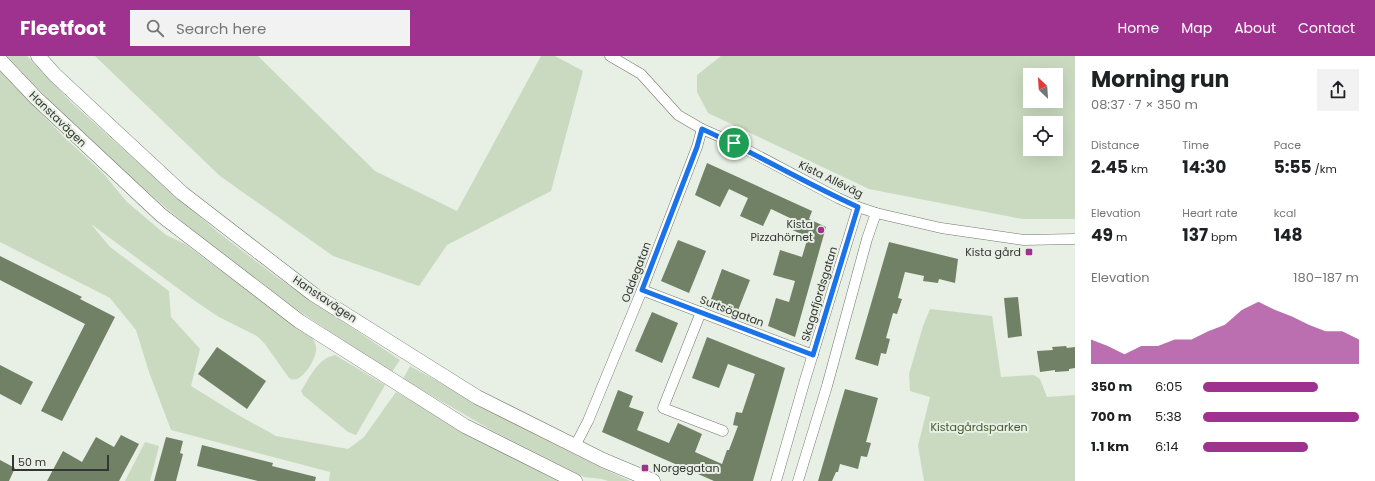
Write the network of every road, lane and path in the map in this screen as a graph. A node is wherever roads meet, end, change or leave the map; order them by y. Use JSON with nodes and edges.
{"nodes":[{"id":1,"x":38,"y":56,"type":"edge"},
{"id":2,"x":610,"y":56,"type":"edge"},
{"id":3,"x":0,"y":60,"type":"edge"},
{"id":4,"x":702,"y":129,"type":"junction"},
{"id":5,"x":858,"y":207,"type":"junction"},
{"id":6,"x":876,"y":213,"type":"junction"},
{"id":7,"x":1075,"y":239,"type":"edge"},
{"id":8,"x":642,"y":290,"type":"junction"},
{"id":9,"x":700,"y":312,"type":"junction"},
{"id":10,"x":813,"y":355,"type":"junction"},
{"id":11,"x":723,"y":431,"type":"dead end"},
{"id":12,"x":575,"y":446,"type":"junction"},
{"id":13,"x":574,"y":481,"type":"edge"},
{"id":14,"x":653,"y":481,"type":"edge"},
{"id":15,"x":776,"y":481,"type":"edge"},
{"id":16,"x":798,"y":481,"type":"edge"}],
"edges":[{"from":1,"to":12,"type":"main road","name":"Hanstavägen"},
{"from":2,"to":4,"type":"street","name":"Kista Alléväg"},
{"from":3,"to":13,"type":"main road","name":"Hanstavägen"},
{"from":4,"to":5,"type":"street","name":"Kista Alléväg"},
{"from":4,"to":8,"type":"street","name":"Oddegatan"},
{"from":5,"to":6,"type":"street","name":"Kista Alléväg"},
{"from":5,"to":10,"type":"street","name":"Skagafjordsgatan"},
{"from":6,"to":7,"type":"street","name":"Kista Alléväg"},
{"from":6,"to":16,"type":"street"},
{"from":8,"to":9,"type":"street","name":"Surtsögatan"},
{"from":8,"to":12,"type":"street","name":"Oddegatan"},
{"from":9,"to":10,"type":"street","name":"Surtsögatan"},
{"from":9,"to":11,"type":"street"},
{"from":10,"to":15,"type":"street","name":"Skagafjordsgatan"},
{"from":12,"to":14,"type":"main road","name":"Hanstavägen"}]}
